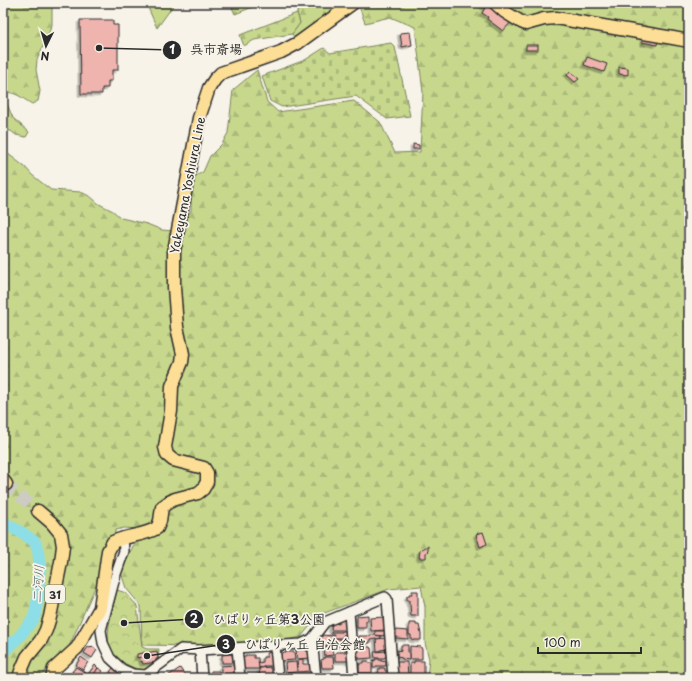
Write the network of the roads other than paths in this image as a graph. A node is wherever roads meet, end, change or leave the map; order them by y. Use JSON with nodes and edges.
{"nodes":[{"id":1,"x":353,"y":3,"type":"edge"},
{"id":2,"x":495,"y":3,"type":"edge"},
{"id":3,"x":689,"y":41,"type":"edge"},
{"id":4,"x":38,"y":511,"type":"tunnel mouth"},
{"id":5,"x":123,"y":538,"type":"junction"},
{"id":6,"x":349,"y":612,"type":"junction"},
{"id":7,"x":312,"y":639,"type":"junction"},
{"id":8,"x":275,"y":646,"type":"junction"},
{"id":9,"x":237,"y":648,"type":"junction"},
{"id":10,"x":200,"y":650,"type":"junction"},
{"id":11,"x":147,"y":677,"type":"edge"},
{"id":12,"x":20,"y":678,"type":"edge"},
{"id":13,"x":52,"y":678,"type":"edge"},
{"id":14,"x":202,"y":678,"type":"edge"},
{"id":15,"x":240,"y":678,"type":"edge"},
{"id":16,"x":278,"y":678,"type":"edge"},
{"id":17,"x":316,"y":678,"type":"edge"},
{"id":18,"x":354,"y":678,"type":"edge"},
{"id":19,"x":393,"y":678,"type":"edge"}],
"edges":[{"from":1,"to":5,"type":"main road","name":"Yakeyama Yoshiura Line"},
{"from":2,"to":3,"type":"main road"},
{"from":4,"to":12,"type":"main road","number":"31"},
{"from":5,"to":11,"type":"street"},
{"from":5,"to":13,"type":"main road","name":"Yakeyama Yoshiura Line"},
{"from":6,"to":7,"type":"street"},
{"from":6,"to":18,"type":"street"},
{"from":6,"to":19,"type":"street"},
{"from":7,"to":8,"type":"street"},
{"from":7,"to":17,"type":"street"},
{"from":8,"to":9,"type":"street"},
{"from":8,"to":16,"type":"street"},
{"from":9,"to":10,"type":"street"},
{"from":9,"to":15,"type":"street"},
{"from":10,"to":11,"type":"street"},
{"from":10,"to":14,"type":"street"}]}
